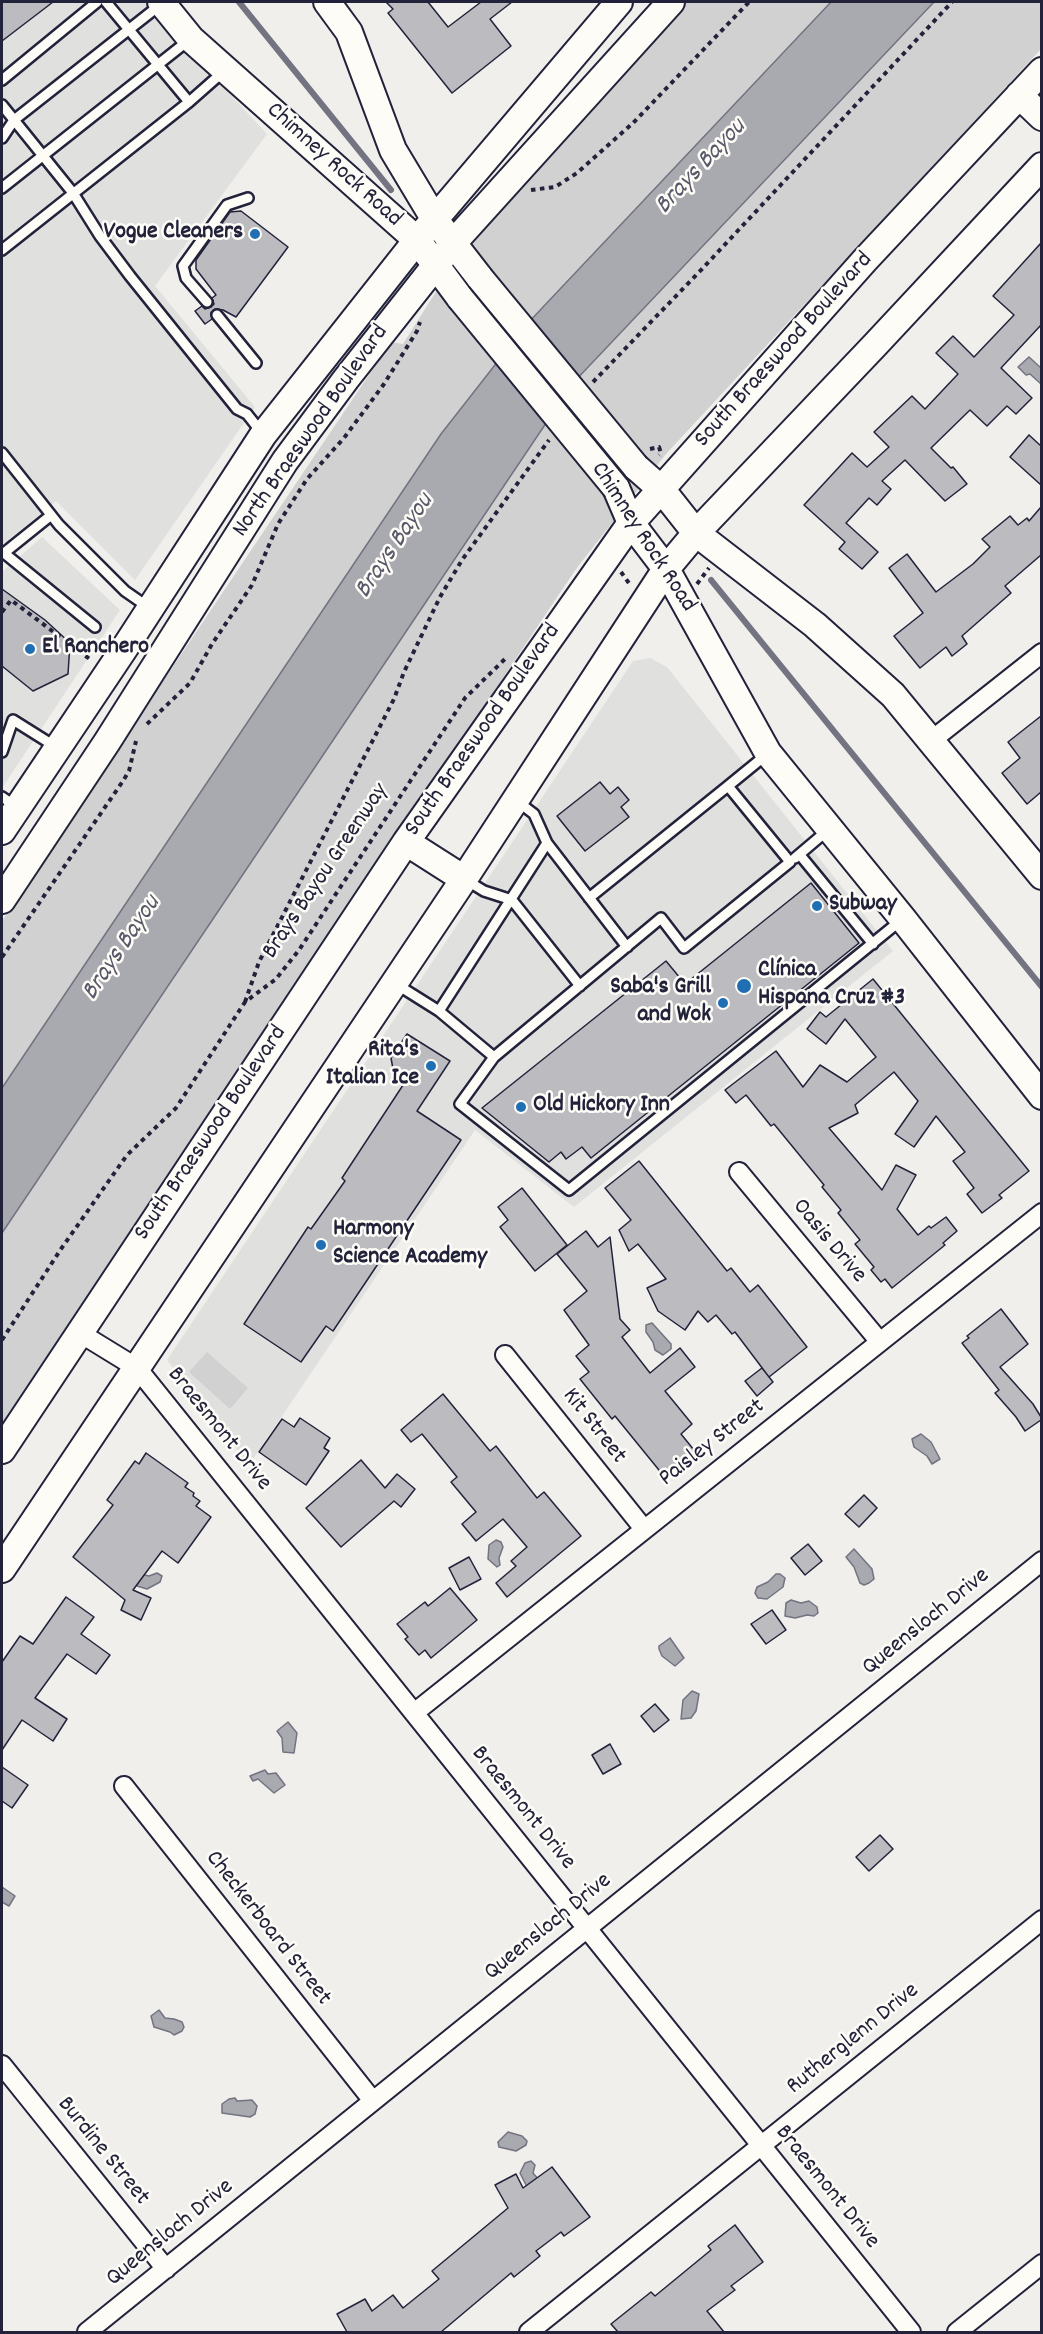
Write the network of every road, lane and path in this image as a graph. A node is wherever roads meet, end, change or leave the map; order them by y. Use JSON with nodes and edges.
{"nodes":[{"id":1,"x":97,"y":2,"type":"edge"},
{"id":2,"x":106,"y":2,"type":"edge"},
{"id":3,"x":161,"y":2,"type":"edge"},
{"id":4,"x":327,"y":2,"type":"edge"},
{"id":5,"x":619,"y":2,"type":"edge"},
{"id":6,"x":671,"y":2,"type":"edge"},
{"id":7,"x":749,"y":2,"type":"edge"},
{"id":8,"x":952,"y":2,"type":"edge"},
{"id":9,"x":129,"y":29,"type":"junction"},
{"id":10,"x":191,"y":39,"type":"junction"},
{"id":11,"x":159,"y":65,"type":"junction"},
{"id":12,"x":225,"y":70,"type":"junction"},
{"id":13,"x":1041,"y":71,"type":"edge"},
{"id":14,"x":2,"y":80,"type":"edge"},
{"id":15,"x":1019,"y":95,"type":"junction"},
{"id":16,"x":189,"y":102,"type":"junction"},
{"id":17,"x":2,"y":105,"type":"edge"},
{"id":18,"x":1041,"y":117,"type":"edge"},
{"id":19,"x":14,"y":120,"type":"junction"},
{"id":20,"x":2,"y":138,"type":"edge"},
{"id":21,"x":42,"y":156,"type":"junction"},
{"id":22,"x":1041,"y":166,"type":"edge"},
{"id":23,"x":2,"y":188,"type":"edge"},
{"id":24,"x":526,"y":192,"type":"dead end"},
{"id":25,"x":73,"y":193,"type":"junction"},
{"id":26,"x":249,"y":198,"type":"dead end"},
{"id":27,"x":435,"y":220,"type":"junction"},
{"id":28,"x":417,"y":240,"type":"junction"},
{"id":29,"x":454,"y":242,"type":"junction"},
{"id":30,"x":2,"y":250,"type":"edge"},
{"id":31,"x":436,"y":264,"type":"junction"},
{"id":32,"x":207,"y":302,"type":"dead end"},
{"id":33,"x":416,"y":314,"type":"dead end"},
{"id":34,"x":217,"y":315,"type":"dead end"},
{"id":35,"x":256,"y":363,"type":"dead end"},
{"id":36,"x":590,"y":385,"type":"dead end"},
{"id":37,"x":556,"y":430,"type":"dead end"},
{"id":38,"x":263,"y":435,"type":"junction"},
{"id":39,"x":2,"y":453,"type":"edge"},
{"id":40,"x":662,"y":490,"type":"junction"},
{"id":41,"x":50,"y":516,"type":"junction"},
{"id":42,"x":631,"y":523,"type":"junction"},
{"id":43,"x":696,"y":533,"type":"junction"},
{"id":44,"x":3,"y":554,"type":"edge"},
{"id":45,"x":711,"y":566,"type":"dead end"},
{"id":46,"x":666,"y":569,"type":"junction"},
{"id":47,"x":692,"y":592,"type":"dead end"},
{"id":48,"x":150,"y":608,"type":"junction"},
{"id":49,"x":2,"y":612,"type":"edge"},
{"id":50,"x":95,"y":627,"type":"dead end"},
{"id":51,"x":1041,"y":653,"type":"edge"},
{"id":52,"x":507,"y":658,"type":"dead end"},
{"id":53,"x":92,"y":661,"type":"dead end"},
{"id":54,"x":142,"y":730,"type":"dead end"},
{"id":55,"x":136,"y":740,"type":"dead end"},
{"id":56,"x":932,"y":740,"type":"junction"},
{"id":57,"x":58,"y":748,"type":"junction"},
{"id":58,"x":2,"y":750,"type":"edge"},
{"id":59,"x":768,"y":753,"type":"junction"},
{"id":60,"x":728,"y":786,"type":"junction"},
{"id":61,"x":515,"y":800,"type":"junction"},
{"id":62,"x":9,"y":803,"type":"edge"},
{"id":63,"x":830,"y":829,"type":"junction"},
{"id":64,"x":2,"y":831,"type":"edge"},
{"id":65,"x":406,"y":842,"type":"junction"},
{"id":66,"x":547,"y":843,"type":"junction"},
{"id":67,"x":800,"y":855,"type":"junction"},
{"id":68,"x":790,"y":862,"type":"junction"},
{"id":69,"x":1041,"y":876,"type":"edge"},
{"id":70,"x":464,"y":879,"type":"junction"},
{"id":71,"x":589,"y":898,"type":"junction"},
{"id":72,"x":2,"y":900,"type":"edge"},
{"id":73,"x":512,"y":900,"type":"junction"},
{"id":74,"x":903,"y":919,"type":"junction"},
{"id":75,"x":873,"y":944,"type":"junction"},
{"id":76,"x":627,"y":946,"type":"junction"},
{"id":77,"x":2,"y":957,"type":"edge"},
{"id":78,"x":394,"y":982,"type":"junction"},
{"id":79,"x":580,"y":986,"type":"junction"},
{"id":80,"x":245,"y":1002,"type":"junction"},
{"id":81,"x":439,"y":1011,"type":"junction"},
{"id":82,"x":494,"y":1057,"type":"junction"},
{"id":83,"x":1041,"y":1096,"type":"edge"},
{"id":84,"x":739,"y":1172,"type":"dead end"},
{"id":85,"x":1041,"y":1213,"type":"edge"},
{"id":86,"x":80,"y":1333,"type":"junction"},
{"id":87,"x":2,"y":1340,"type":"edge"},
{"id":88,"x":880,"y":1342,"type":"junction"},
{"id":89,"x":505,"y":1354,"type":"dead end"},
{"id":90,"x":137,"y":1368,"type":"junction"},
{"id":91,"x":2,"y":1450,"type":"edge"},
{"id":92,"x":644,"y":1529,"type":"junction"},
{"id":93,"x":1041,"y":1562,"type":"edge"},
{"id":94,"x":2,"y":1569,"type":"edge"},
{"id":95,"x":414,"y":1713,"type":"junction"},
{"id":96,"x":124,"y":1786,"type":"dead end"},
{"id":97,"x":1041,"y":1920,"type":"edge"},
{"id":98,"x":587,"y":1929,"type":"junction"},
{"id":99,"x":2,"y":2065,"type":"edge"},
{"id":100,"x":373,"y":2101,"type":"junction"},
{"id":101,"x":761,"y":2145,"type":"junction"},
{"id":102,"x":1041,"y":2264,"type":"edge"},
{"id":103,"x":166,"y":2268,"type":"junction"},
{"id":104,"x":87,"y":2332,"type":"edge"},
{"id":105,"x":529,"y":2332,"type":"edge"},
{"id":106,"x":911,"y":2332,"type":"edge"},
{"id":107,"x":957,"y":2332,"type":"edge"}],
"edges":[{"from":1,"to":14,"type":"lane"},
{"from":2,"to":9,"type":"lane"},
{"from":3,"to":9,"type":"lane"},
{"from":3,"to":10,"type":"main road","name":"Chimney Rock Road"},
{"from":4,"to":27,"type":"main road","name":"Chimney Rock Road"},
{"from":5,"to":27,"type":"main road","name":"North Braeswood Boulevard"},
{"from":6,"to":29,"type":"main road","name":"North Braeswood Boulevard"},
{"from":7,"to":24,"type":"path"},
{"from":8,"to":36,"type":"path"},
{"from":9,"to":11,"type":"lane"},
{"from":9,"to":19,"type":"lane"},
{"from":10,"to":11,"type":"lane"},
{"from":10,"to":12,"type":"main road","name":"Chimney Rock Road"},
{"from":11,"to":16,"type":"lane"},
{"from":11,"to":21,"type":"lane"},
{"from":12,"to":16,"type":"lane"},
{"from":12,"to":28,"type":"main road","name":"Chimney Rock Road"},
{"from":13,"to":15,"type":"main road","name":"South Braeswood Boulevard"},
{"from":15,"to":18,"type":"main road"},
{"from":15,"to":40,"type":"main road","name":"South Braeswood Boulevard"},
{"from":16,"to":25,"type":"lane"},
{"from":17,"to":19,"type":"lane"},
{"from":19,"to":20,"type":"lane"},
{"from":19,"to":21,"type":"lane"},
{"from":21,"to":23,"type":"lane"},
{"from":21,"to":25,"type":"lane"},
{"from":22,"to":43,"type":"main road"},
{"from":25,"to":30,"type":"lane"},
{"from":25,"to":38,"type":"lane"},
{"from":26,"to":32,"type":"lane"},
{"from":27,"to":28,"type":"main road","name":"North Braeswood Boulevard"},
{"from":27,"to":29,"type":"main road","name":"Chimney Rock Road"},
{"from":28,"to":31,"type":"main road","name":"Chimney Rock Road"},
{"from":28,"to":38,"type":"main road","name":"North Braeswood Boulevard"},
{"from":29,"to":31,"type":"main road","name":"North Braeswood Boulevard"},
{"from":29,"to":40,"type":"main road","name":"Chimney Rock Road","bridge":true},
{"from":31,"to":42,"type":"main road","name":"Chimney Rock Road","bridge":true},
{"from":31,"to":72,"type":"main road","name":"North Braeswood Boulevard"},
{"from":33,"to":54,"type":"path"},
{"from":34,"to":35,"type":"lane"},
{"from":37,"to":80,"type":"path"},
{"from":38,"to":48,"type":"main road","name":"North Braeswood Boulevard"},
{"from":39,"to":41,"type":"lane"},
{"from":40,"to":42,"type":"main road","name":"South Braeswood Boulevard"},
{"from":40,"to":43,"type":"main road","name":"Chimney Rock Road"},
{"from":41,"to":44,"type":"lane"},
{"from":41,"to":48,"type":"lane"},
{"from":42,"to":46,"type":"main road","name":"Chimney Rock Road"},
{"from":42,"to":65,"type":"main road","name":"South Braeswood Boulevard"},
{"from":43,"to":46,"type":"main road"},
{"from":43,"to":56,"type":"main road","name":"Chimney Rock Road"},
{"from":44,"to":50,"type":"lane"},
{"from":45,"to":47,"type":"path"},
{"from":46,"to":59,"type":"main road","name":"Chimney Rock Road"},
{"from":46,"to":61,"type":"main road"},
{"from":48,"to":57,"type":"main road","name":"North Braeswood Boulevard"},
{"from":49,"to":53,"type":"path"},
{"from":51,"to":56,"type":"street"},
{"from":52,"to":80,"type":"path","name":"Brays Bayou Greenway"},
{"from":55,"to":77,"type":"path"},
{"from":56,"to":69,"type":"main road","name":"Chimney Rock Road"},
{"from":57,"to":58,"type":"lane"},
{"from":57,"to":62,"type":"main road","name":"North Braeswood Boulevard"},
{"from":59,"to":60,"type":"lane"},
{"from":59,"to":63,"type":"main road","name":"Chimney Rock Road"},
{"from":60,"to":68,"type":"lane"},
{"from":60,"to":71,"type":"lane"},
{"from":61,"to":66,"type":"lane"},
{"from":61,"to":70,"type":"main road"},
{"from":62,"to":64,"type":"main road","name":"North Braeswood Boulevard"},
{"from":63,"to":67,"type":"lane"},
{"from":63,"to":74,"type":"main road","name":"Chimney Rock Road"},
{"from":65,"to":70,"type":"main road"},
{"from":65,"to":86,"type":"main road","name":"South Braeswood Boulevard"},
{"from":66,"to":71,"type":"lane"},
{"from":66,"to":73,"type":"lane"},
{"from":67,"to":68,"type":"lane"},
{"from":67,"to":75,"type":"lane"},
{"from":68,"to":76,"type":"lane"},
{"from":70,"to":73,"type":"lane"},
{"from":70,"to":78,"type":"main road"},
{"from":71,"to":76,"type":"lane"},
{"from":73,"to":79,"type":"lane"},
{"from":73,"to":81,"type":"lane"},
{"from":74,"to":75,"type":"lane"},
{"from":74,"to":83,"type":"main road","name":"Chimney Rock Road"},
{"from":75,"to":82,"type":"lane"},
{"from":76,"to":79,"type":"lane"},
{"from":78,"to":81,"type":"lane"},
{"from":78,"to":90,"type":"main road"},
{"from":79,"to":82,"type":"lane"},
{"from":80,"to":87,"type":"path","name":"Brays Bayou Greenway"},
{"from":81,"to":82,"type":"lane"},
{"from":84,"to":88,"type":"street","name":"Oasis Drive"},
{"from":85,"to":88,"type":"street","name":"Paisley Street"},
{"from":86,"to":90,"type":"street","name":"Braesmont Drive"},
{"from":86,"to":91,"type":"main road","name":"South Braeswood Boulevard"},
{"from":88,"to":92,"type":"street","name":"Paisley Street"},
{"from":89,"to":92,"type":"street","name":"Kit Street"},
{"from":90,"to":94,"type":"main road"},
{"from":90,"to":95,"type":"street","name":"Braesmont Drive"},
{"from":92,"to":95,"type":"street","name":"Paisley Street"},
{"from":93,"to":98,"type":"street","name":"Queensloch Drive"},
{"from":95,"to":98,"type":"street","name":"Braesmont Drive"},
{"from":96,"to":100,"type":"street","name":"Checkerboard Street"},
{"from":97,"to":101,"type":"street","name":"Rutherglenn Drive"},
{"from":98,"to":100,"type":"street","name":"Queensloch Drive"},
{"from":98,"to":101,"type":"street","name":"Braesmont Drive"},
{"from":99,"to":103,"type":"street","name":"Burdine Street"},
{"from":100,"to":103,"type":"street","name":"Queensloch Drive"},
{"from":101,"to":105,"type":"street","name":"Rutherglenn Drive"},
{"from":101,"to":106,"type":"street","name":"Braesmont Drive"},
{"from":102,"to":107,"type":"street"},
{"from":103,"to":104,"type":"street","name":"Queensloch Drive"}]}
